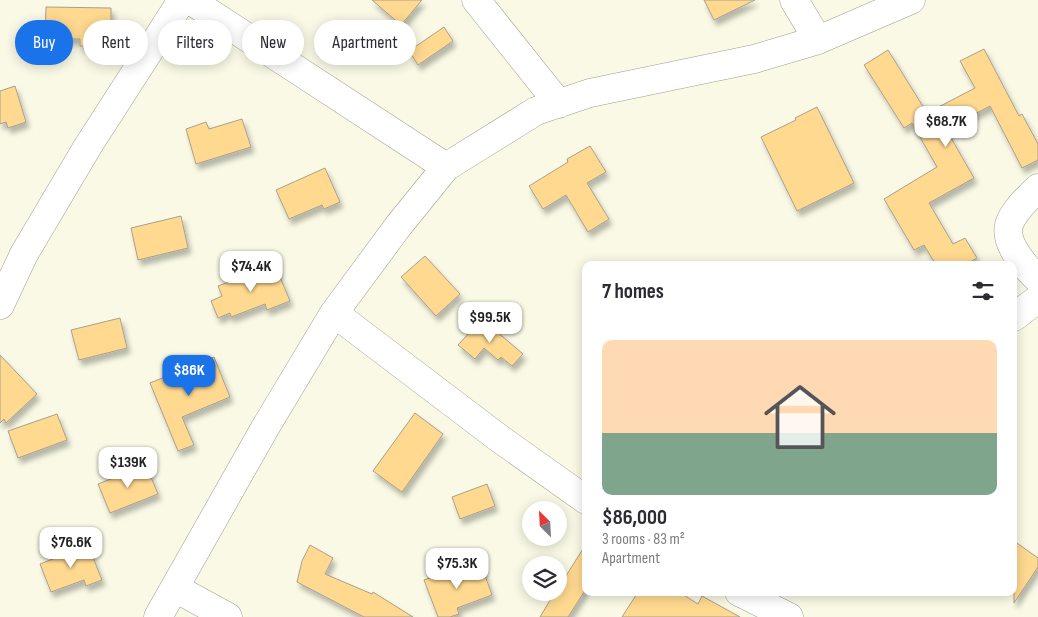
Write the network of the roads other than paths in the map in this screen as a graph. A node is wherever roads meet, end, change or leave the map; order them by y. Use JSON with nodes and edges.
{"nodes":[{"id":1,"x":182,"y":0,"type":"edge"},
{"id":2,"x":190,"y":0,"type":"edge"},
{"id":3,"x":476,"y":0,"type":"edge"},
{"id":4,"x":794,"y":0,"type":"edge"},
{"id":5,"x":911,"y":0,"type":"edge"},
{"id":6,"x":818,"y":40,"type":"junction"},
{"id":7,"x":559,"y":104,"type":"junction"},
{"id":8,"x":446,"y":167,"type":"junction"},
{"id":9,"x":1038,"y":188,"type":"edge"},
{"id":10,"x":1038,"y":279,"type":"edge"},
{"id":11,"x":1038,"y":299,"type":"edge"},
{"id":12,"x":0,"y":305,"type":"edge"},
{"id":13,"x":334,"y":313,"type":"junction"},
{"id":14,"x":1017,"y":315,"type":"edge"},
{"id":15,"x":582,"y":497,"type":"edge"},
{"id":16,"x":176,"y":588,"type":"junction"},
{"id":17,"x":749,"y":596,"type":"edge"},
{"id":18,"x":158,"y":617,"type":"edge"},
{"id":19,"x":228,"y":617,"type":"edge"},
{"id":20,"x":789,"y":617,"type":"edge"}],
"edges":[{"from":1,"to":12,"type":"street"},
{"from":2,"to":8,"type":"street"},
{"from":3,"to":7,"type":"street"},
{"from":4,"to":6,"type":"street"},
{"from":5,"to":6,"type":"street"},
{"from":6,"to":7,"type":"street"},
{"from":7,"to":8,"type":"street"},
{"from":8,"to":13,"type":"street"},
{"from":9,"to":10,"type":"street"},
{"from":11,"to":14,"type":"street"},
{"from":13,"to":15,"type":"street"},
{"from":13,"to":16,"type":"street"},
{"from":16,"to":18,"type":"street"},
{"from":16,"to":19,"type":"street"},
{"from":17,"to":20,"type":"street"}]}
